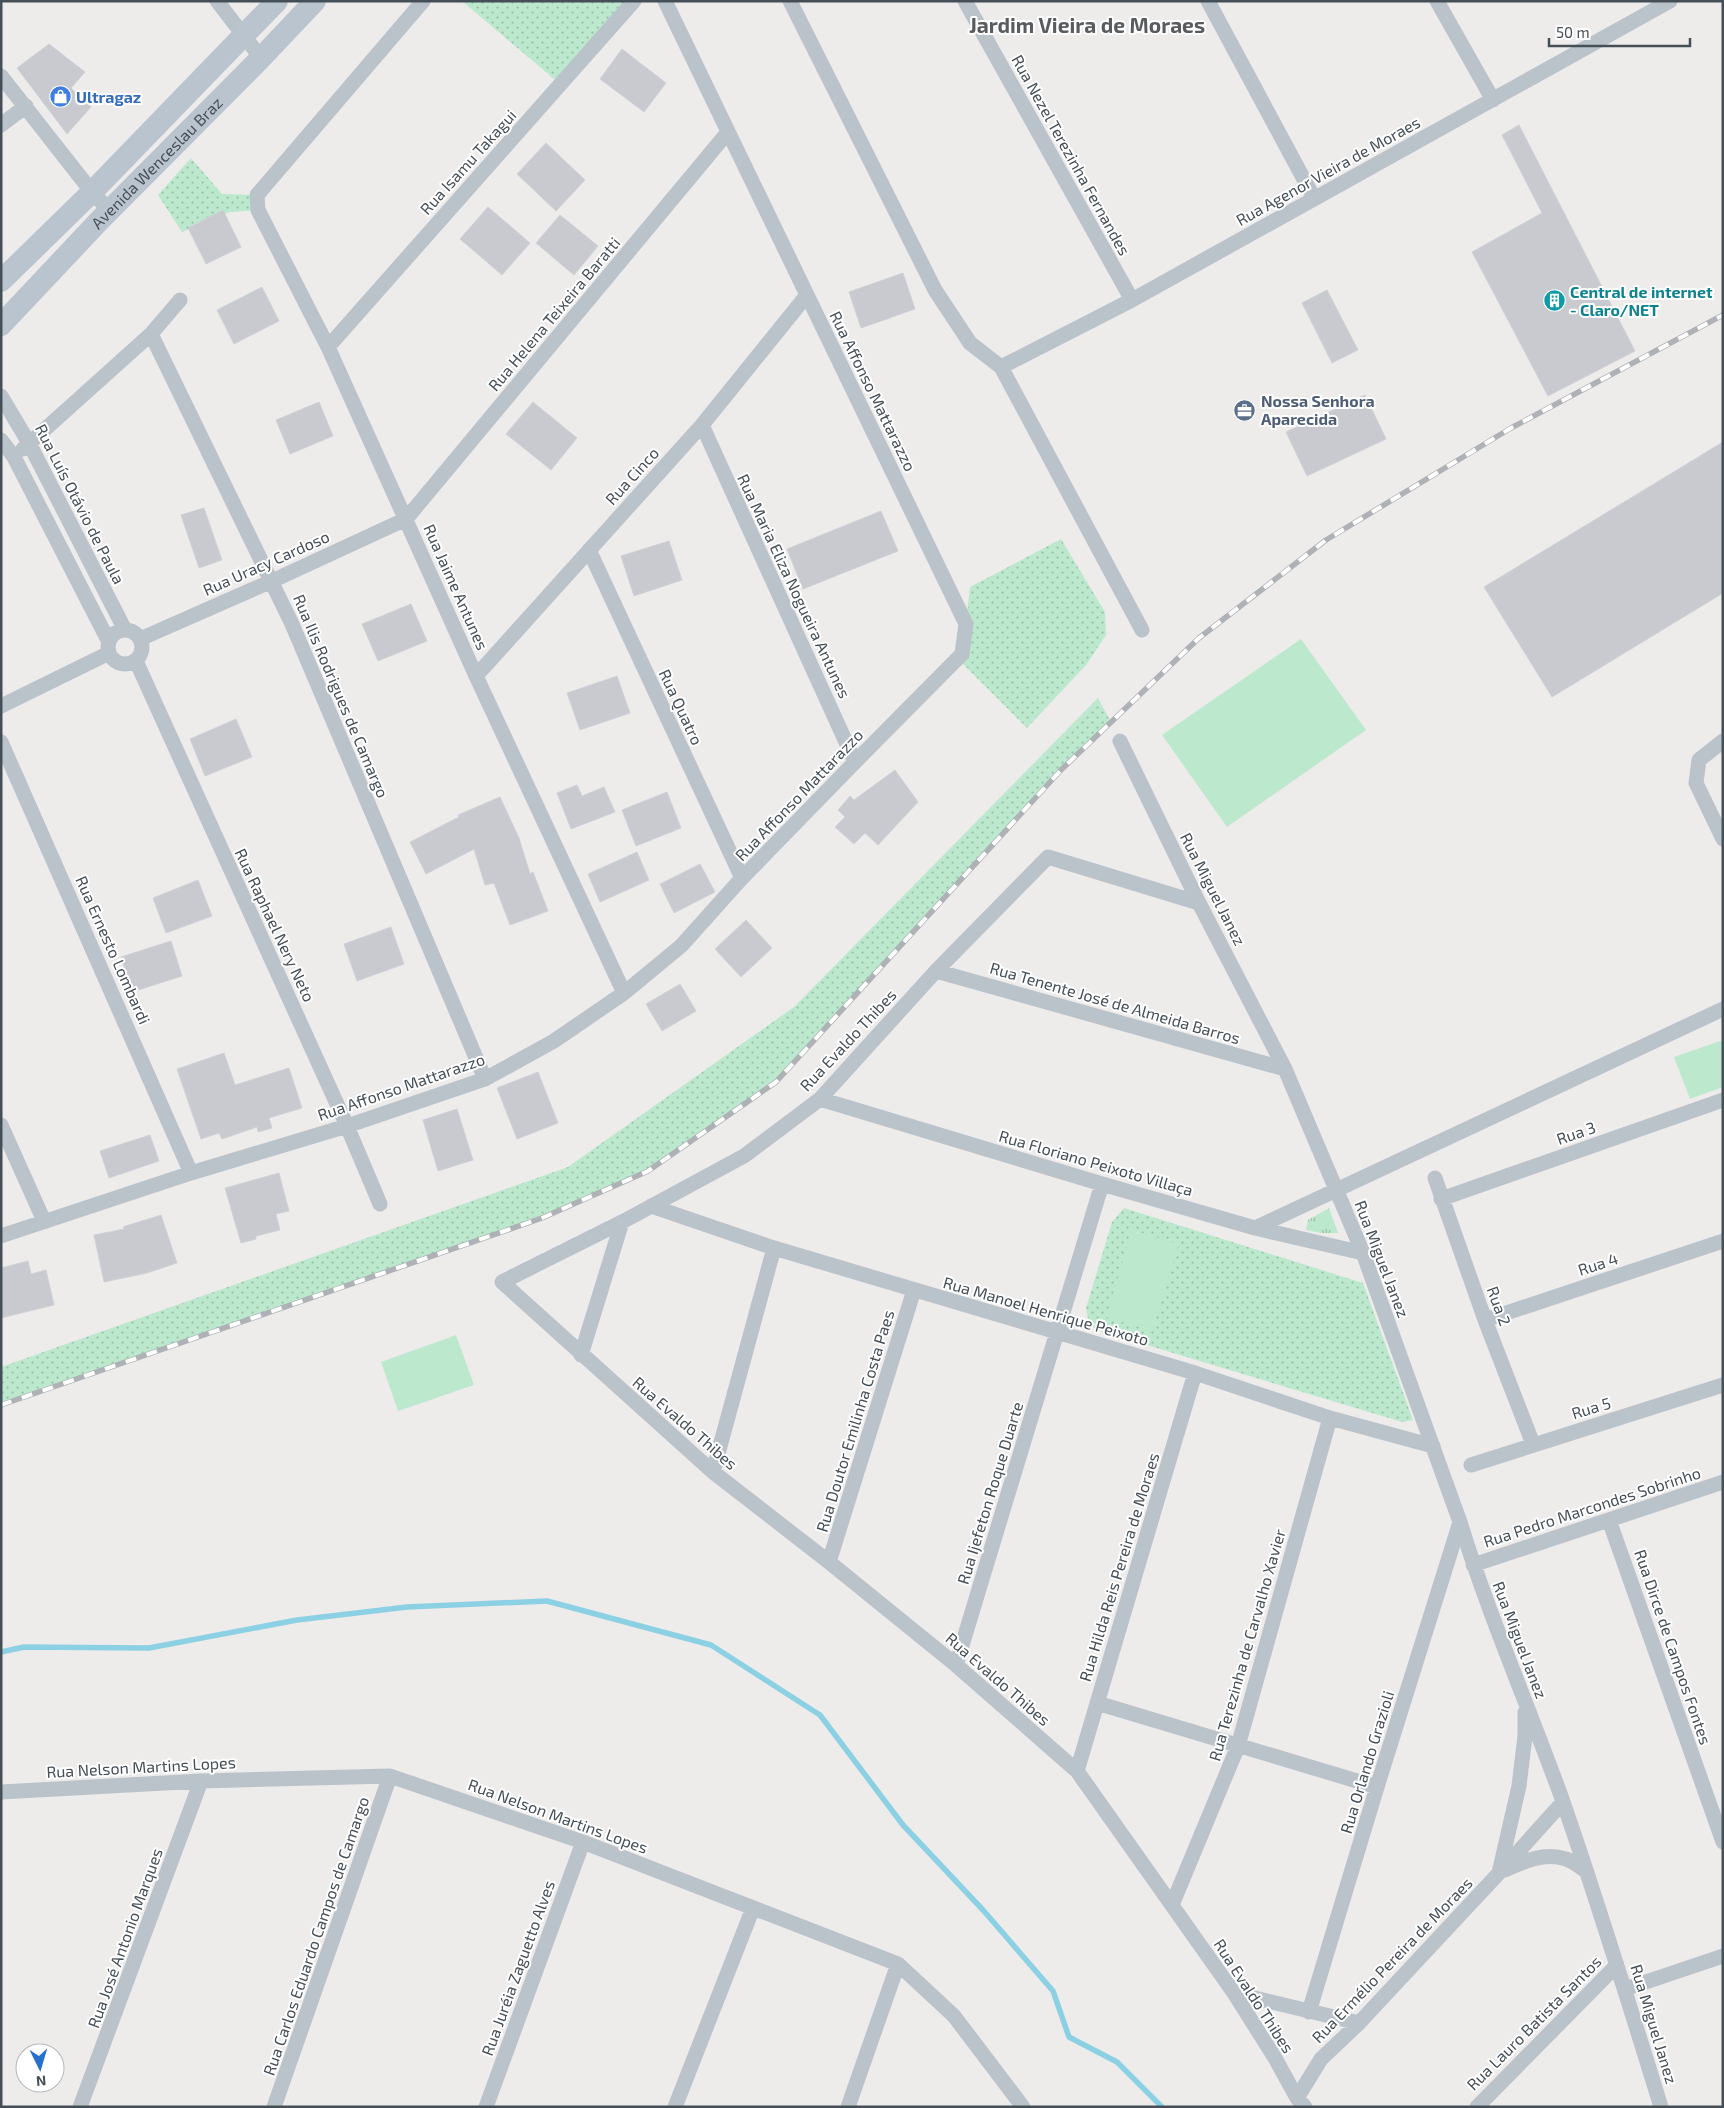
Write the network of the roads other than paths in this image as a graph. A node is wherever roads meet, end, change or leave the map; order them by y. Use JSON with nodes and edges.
{"nodes":[{"id":1,"x":217,"y":1,"type":"edge"},
{"id":2,"x":277,"y":1,"type":"edge"},
{"id":3,"x":315,"y":1,"type":"edge"},
{"id":4,"x":423,"y":1,"type":"edge"},
{"id":5,"x":634,"y":1,"type":"edge"},
{"id":6,"x":665,"y":1,"type":"edge"},
{"id":7,"x":790,"y":1,"type":"edge"},
{"id":8,"x":966,"y":1,"type":"edge"},
{"id":9,"x":1208,"y":1,"type":"edge"},
{"id":10,"x":1437,"y":1,"type":"edge"},
{"id":11,"x":1664,"y":3,"type":"edge"},
{"id":12,"x":244,"y":34,"type":"junction"},
{"id":13,"x":261,"y":58,"type":"junction"},
{"id":14,"x":1,"y":76,"type":"edge"},
{"id":15,"x":1493,"y":100,"type":"junction"},
{"id":16,"x":26,"y":106,"type":"junction"},
{"id":17,"x":1,"y":125,"type":"edge"},
{"id":18,"x":728,"y":132,"type":"junction"},
{"id":19,"x":92,"y":192,"type":"junction"},
{"id":20,"x":1314,"y":198,"type":"junction"},
{"id":21,"x":110,"y":210,"type":"junction"},
{"id":22,"x":1,"y":281,"type":"edge"},
{"id":23,"x":807,"y":295,"type":"junction"},
{"id":24,"x":180,"y":300,"type":"dead end"},
{"id":25,"x":1132,"y":300,"type":"junction"},
{"id":26,"x":1,"y":325,"type":"edge"},
{"id":27,"x":152,"y":334,"type":"junction"},
{"id":28,"x":328,"y":346,"type":"junction"},
{"id":29,"x":1001,"y":367,"type":"junction"},
{"id":30,"x":1,"y":396,"type":"edge"},
{"id":31,"x":702,"y":425,"type":"junction"},
{"id":32,"x":1,"y":440,"type":"edge"},
{"id":33,"x":29,"y":443,"type":"junction"},
{"id":34,"x":14,"y":457,"type":"junction"},
{"id":35,"x":406,"y":518,"type":"junction"},
{"id":36,"x":589,"y":550,"type":"junction"},
{"id":37,"x":272,"y":581,"type":"junction"},
{"id":38,"x":125,"y":630,"type":"junction"},
{"id":39,"x":1142,"y":630,"type":"dead end"},
{"id":40,"x":140,"y":639,"type":"junction"},
{"id":41,"x":109,"y":648,"type":"junction"},
{"id":42,"x":136,"y":661,"type":"junction"},
{"id":43,"x":476,"y":676,"type":"junction"},
{"id":44,"x":1,"y":706,"type":"edge"},
{"id":45,"x":1120,"y":741,"type":"dead end"},
{"id":46,"x":1723,"y":741,"type":"edge"},
{"id":47,"x":1,"y":742,"type":"edge"},
{"id":48,"x":855,"y":762,"type":"junction"},
{"id":49,"x":1723,"y":839,"type":"edge"},
{"id":50,"x":742,"y":878,"type":"junction"},
{"id":51,"x":1199,"y":903,"type":"junction"},
{"id":52,"x":936,"y":971,"type":"junction"},
{"id":53,"x":624,"y":993,"type":"junction"},
{"id":54,"x":1723,"y":1009,"type":"edge"},
{"id":55,"x":1285,"y":1069,"type":"junction"},
{"id":56,"x":485,"y":1079,"type":"junction"},
{"id":57,"x":820,"y":1099,"type":"junction"},
{"id":58,"x":1723,"y":1100,"type":"edge"},
{"id":59,"x":1,"y":1125,"type":"edge"},
{"id":60,"x":347,"y":1126,"type":"junction"},
{"id":61,"x":191,"y":1173,"type":"junction"},
{"id":62,"x":1435,"y":1178,"type":"dead end"},
{"id":63,"x":1102,"y":1184,"type":"junction"},
{"id":64,"x":1336,"y":1190,"type":"junction"},
{"id":65,"x":1441,"y":1199,"type":"junction"},
{"id":66,"x":380,"y":1204,"type":"dead end"},
{"id":67,"x":652,"y":1206,"type":"junction"},
{"id":68,"x":44,"y":1221,"type":"junction"},
{"id":69,"x":622,"y":1222,"type":"junction"},
{"id":70,"x":1255,"y":1228,"type":"junction"},
{"id":71,"x":1,"y":1236,"type":"edge"},
{"id":72,"x":1723,"y":1241,"type":"edge"},
{"id":73,"x":774,"y":1248,"type":"junction"},
{"id":74,"x":1363,"y":1253,"type":"junction"},
{"id":75,"x":914,"y":1290,"type":"junction"},
{"id":76,"x":1485,"y":1320,"type":"junction"},
{"id":77,"x":1057,"y":1331,"type":"junction"},
{"id":78,"x":581,"y":1355,"type":"junction"},
{"id":79,"x":1195,"y":1373,"type":"junction"},
{"id":80,"x":1723,"y":1385,"type":"edge"},
{"id":81,"x":1330,"y":1418,"type":"junction"},
{"id":82,"x":1533,"y":1444,"type":"junction"},
{"id":83,"x":1433,"y":1446,"type":"junction"},
{"id":84,"x":1471,"y":1465,"type":"dead end"},
{"id":85,"x":713,"y":1472,"type":"junction"},
{"id":86,"x":1723,"y":1482,"type":"edge"},
{"id":87,"x":1609,"y":1520,"type":"junction"},
{"id":88,"x":1460,"y":1522,"type":"junction"},
{"id":89,"x":829,"y":1562,"type":"junction"},
{"id":90,"x":1473,"y":1564,"type":"junction"},
{"id":91,"x":956,"y":1665,"type":"junction"},
{"id":92,"x":1097,"y":1703,"type":"junction"},
{"id":93,"x":1526,"y":1703,"type":"junction"},
{"id":94,"x":1238,"y":1746,"type":"junction"},
{"id":95,"x":1076,"y":1771,"type":"junction"},
{"id":96,"x":390,"y":1776,"type":"junction"},
{"id":97,"x":201,"y":1781,"type":"junction"},
{"id":98,"x":1377,"y":1787,"type":"junction"},
{"id":99,"x":3,"y":1796,"type":"edge"},
{"id":100,"x":1563,"y":1802,"type":"junction"},
{"id":101,"x":583,"y":1842,"type":"junction"},
{"id":102,"x":1723,"y":1842,"type":"edge"},
{"id":103,"x":1586,"y":1871,"type":"junction"},
{"id":104,"x":1499,"y":1873,"type":"junction"},
{"id":105,"x":1172,"y":1905,"type":"junction"},
{"id":106,"x":754,"y":1908,"type":"junction"},
{"id":107,"x":1723,"y":1956,"type":"edge"},
{"id":108,"x":898,"y":1964,"type":"junction"},
{"id":109,"x":1617,"y":1965,"type":"junction"},
{"id":110,"x":1625,"y":1989,"type":"junction"},
{"id":111,"x":1234,"y":1993,"type":"junction"},
{"id":112,"x":1310,"y":2012,"type":"junction"},
{"id":113,"x":1360,"y":2023,"type":"junction"},
{"id":114,"x":1301,"y":2102,"type":"edge"},
{"id":115,"x":80,"y":2107,"type":"edge"},
{"id":116,"x":274,"y":2107,"type":"edge"},
{"id":117,"x":486,"y":2107,"type":"edge"},
{"id":118,"x":675,"y":2107,"type":"edge"},
{"id":119,"x":848,"y":2107,"type":"edge"},
{"id":120,"x":1023,"y":2107,"type":"edge"},
{"id":121,"x":1477,"y":2107,"type":"edge"},
{"id":122,"x":1661,"y":2107,"type":"edge"}],
"edges":[{"from":1,"to":12,"type":"street"},
{"from":2,"to":12,"type":"main road","name":"Avenida Wenceslau Braz"},
{"from":3,"to":13,"type":"main road","name":"Avenida Wenceslau Braz"},
{"from":4,"to":28,"type":"street","name":"Rua Jaime Antunes"},
{"from":5,"to":28,"type":"street","name":"Rua Isamu Takagui"},
{"from":6,"to":18,"type":"street","name":"Rua Affonso Mattarazzo"},
{"from":7,"to":29,"type":"street"},
{"from":8,"to":25,"type":"street","name":"Rua Nezel Terezinha Fernandes"},
{"from":9,"to":20,"type":"street"},
{"from":10,"to":15,"type":"street"},
{"from":11,"to":15,"type":"street","name":"Rua Agenor Vieira de Moraes"},
{"from":12,"to":13,"type":"street"},
{"from":12,"to":19,"type":"main road","name":"Avenida Wenceslau Braz"},
{"from":13,"to":21,"type":"main road","name":"Avenida Wenceslau Braz"},
{"from":14,"to":16,"type":"street"},
{"from":15,"to":20,"type":"street","name":"Rua Agenor Vieira de Moraes"},
{"from":16,"to":17,"type":"street"},
{"from":16,"to":19,"type":"street"},
{"from":18,"to":23,"type":"street","name":"Rua Affonso Mattarazzo"},
{"from":18,"to":35,"type":"street","name":"Rua Helena Teixeira Baratti"},
{"from":19,"to":21,"type":"street"},
{"from":19,"to":22,"type":"main road","name":"Avenida Wenceslau Braz"},
{"from":20,"to":25,"type":"street","name":"Rua Agenor Vieira de Moraes"},
{"from":21,"to":26,"type":"main road","name":"Avenida Wenceslau Braz"},
{"from":23,"to":31,"type":"street","name":"Rua Cinco"},
{"from":23,"to":48,"type":"street","name":"Rua Affonso Mattarazzo"},
{"from":24,"to":27,"type":"street"},
{"from":25,"to":29,"type":"street","name":"Rua Agenor Vieira de Moraes"},
{"from":27,"to":33,"type":"street"},
{"from":27,"to":37,"type":"street","name":"Rua Ilis Rodrigues de Camargo"},
{"from":28,"to":35,"type":"street","name":"Rua Jaime Antunes"},
{"from":29,"to":39,"type":"street"},
{"from":30,"to":33,"type":"street","name":"Rua Luís Otávio de Paula"},
{"from":31,"to":36,"type":"street","name":"Rua Cinco"},
{"from":31,"to":48,"type":"street","name":"Rua Maria Eliza Nogueira Antunes"},
{"from":32,"to":34,"type":"street"},
{"from":33,"to":34,"type":"street"},
{"from":33,"to":38,"type":"street","name":"Rua Luís Otávio de Paula"},
{"from":34,"to":41,"type":"street"},
{"from":35,"to":37,"type":"street","name":"Rua Uracy Cardoso"},
{"from":35,"to":43,"type":"street","name":"Rua Jaime Antunes"},
{"from":36,"to":43,"type":"street","name":"Rua Cinco"},
{"from":36,"to":50,"type":"street","name":"Rua Quatro"},
{"from":37,"to":40,"type":"street","name":"Rua Uracy Cardoso"},
{"from":37,"to":56,"type":"street","name":"Rua Ilis Rodrigues de Camargo"},
{"from":38,"to":40,"type":"street"},
{"from":38,"to":41,"type":"street"},
{"from":40,"to":42,"type":"street"},
{"from":41,"to":42,"type":"street"},
{"from":41,"to":44,"type":"street"},
{"from":42,"to":60,"type":"street","name":"Rua Raphael Nery Neto"},
{"from":43,"to":53,"type":"street","name":"Rua Jaime Antunes"},
{"from":45,"to":51,"type":"street","name":"Rua Miguel Janez"},
{"from":46,"to":49,"type":"street"},
{"from":47,"to":61,"type":"street","name":"Rua Ernesto Lombardi"},
{"from":48,"to":50,"type":"street","name":"Rua Affonso Mattarazzo"},
{"from":50,"to":53,"type":"street","name":"Rua Affonso Mattarazzo"},
{"from":51,"to":52,"type":"street","name":"Rua Evaldo Thibes"},
{"from":51,"to":55,"type":"street","name":"Rua Miguel Janez"},
{"from":52,"to":55,"type":"street","name":"Rua Tenente José de Almeida Barros"},
{"from":52,"to":57,"type":"street","name":"Rua Evaldo Thibes"},
{"from":53,"to":56,"type":"street","name":"Rua Affonso Mattarazzo"},
{"from":54,"to":64,"type":"street","name":"Rua Miguel Janez"},
{"from":55,"to":64,"type":"street","name":"Rua Miguel Janez"},
{"from":56,"to":60,"type":"street","name":"Rua Affonso Mattarazzo"},
{"from":57,"to":63,"type":"street","name":"Rua Floriano Peixoto Villaça"},
{"from":57,"to":67,"type":"street","name":"Rua Evaldo Thibes"},
{"from":58,"to":65,"type":"street","name":"Rua 3"},
{"from":59,"to":68,"type":"street"},
{"from":60,"to":61,"type":"street","name":"Rua Affonso Mattarazzo"},
{"from":60,"to":66,"type":"street","name":"Rua Raphael Nery Neto"},
{"from":61,"to":68,"type":"street","name":"Rua Affonso Mattarazzo"},
{"from":62,"to":65,"type":"street","name":"Rua 2"},
{"from":63,"to":70,"type":"street","name":"Rua Floriano Peixoto Villaça"},
{"from":63,"to":77,"type":"street","name":"Rua Ijefeton Roque Duarte"},
{"from":64,"to":70,"type":"street","name":"Rua Miguel Janez"},
{"from":64,"to":74,"type":"street","name":"Rua Miguel Janez"},
{"from":65,"to":76,"type":"street","name":"Rua 2"},
{"from":67,"to":69,"type":"street","name":"Rua Evaldo Thibes"},
{"from":67,"to":73,"type":"street","name":"Rua Manoel Henrique Peixoto"},
{"from":68,"to":71,"type":"street","name":"Rua Affonso Mattarazzo"},
{"from":69,"to":78,"type":"street"},
{"from":69,"to":78,"type":"street","name":"Rua Evaldo Thibes"},
{"from":70,"to":74,"type":"street","name":"Rua Floriano Peixoto Villaça"},
{"from":72,"to":76,"type":"street","name":"Rua 4"},
{"from":73,"to":75,"type":"street","name":"Rua Manoel Henrique Peixoto"},
{"from":73,"to":85,"type":"street"},
{"from":74,"to":83,"type":"street","name":"Rua Miguel Janez"},
{"from":75,"to":77,"type":"street","name":"Rua Manoel Henrique Peixoto"},
{"from":75,"to":89,"type":"street","name":"Rua Doutor Emilinha Costa Paes"},
{"from":76,"to":82,"type":"street","name":"Rua 2"},
{"from":77,"to":79,"type":"street","name":"Rua Manoel Henrique Peixoto"},
{"from":77,"to":91,"type":"street","name":"Rua Ijefeton Roque Duarte"},
{"from":78,"to":85,"type":"street","name":"Rua Evaldo Thibes"},
{"from":79,"to":81,"type":"street","name":"Rua Manoel Henrique Peixoto"},
{"from":79,"to":92,"type":"street","name":"Rua Hilda Reis Pereira de Moraes"},
{"from":80,"to":82,"type":"street","name":"Rua 5"},
{"from":81,"to":83,"type":"street","name":"Rua Manoel Henrique Peixoto"},
{"from":81,"to":94,"type":"street","name":"Rua Terezinha de Carvalho Xavier"},
{"from":82,"to":84,"type":"street","name":"Rua 5"},
{"from":83,"to":88,"type":"street","name":"Rua Miguel Janez"},
{"from":85,"to":89,"type":"street","name":"Rua Evaldo Thibes"},
{"from":86,"to":87,"type":"street","name":"Rua Pedro Marcondes Sobrinho"},
{"from":87,"to":90,"type":"street","name":"Rua Pedro Marcondes Sobrinho"},
{"from":87,"to":102,"type":"street","name":"Rua Dirce de Campos Fontes"},
{"from":88,"to":90,"type":"street","name":"Rua Miguel Janez"},
{"from":88,"to":98,"type":"street","name":"Rua Orlando Grazioli"},
{"from":89,"to":91,"type":"street","name":"Rua Evaldo Thibes"},
{"from":90,"to":93,"type":"street","name":"Rua Miguel Janez"},
{"from":91,"to":95,"type":"street","name":"Rua Evaldo Thibes"},
{"from":92,"to":94,"type":"street"},
{"from":92,"to":95,"type":"street","name":"Rua Hilda Reis Pereira de Moraes"},
{"from":93,"to":100,"type":"street","name":"Rua Miguel Janez"},
{"from":93,"to":104,"type":"street","name":"Rua Ermélio Pereira de Moraes"},
{"from":94,"to":98,"type":"street"},
{"from":94,"to":105,"type":"street","name":"Rua Terezinha de Carvalho Xavier"},
{"from":95,"to":105,"type":"street","name":"Rua Evaldo Thibes"},
{"from":96,"to":97,"type":"street","name":"Rua Nelson Martins Lopes"},
{"from":96,"to":101,"type":"street","name":"Rua Nelson Martins Lopes"},
{"from":96,"to":116,"type":"street","name":"Rua Carlos Eduardo Campos de Camargo"},
{"from":97,"to":99,"type":"street","name":"Rua Nelson Martins Lopes"},
{"from":97,"to":115,"type":"street","name":"Rua José Antonio Marques"},
{"from":98,"to":112,"type":"street","name":"Rua Orlando Grazioli"},
{"from":100,"to":103,"type":"street","name":"Rua Miguel Janez"},
{"from":100,"to":104,"type":"street","name":"Rua Ermélio Pereira de Moraes"},
{"from":101,"to":106,"type":"street","name":"Rua Nelson Martins Lopes"},
{"from":101,"to":117,"type":"street","name":"Rua Juréia Zaguetto Alves"},
{"from":103,"to":104,"type":"street","name":"Rua Ermélio Pereira de Moraes"},
{"from":103,"to":109,"type":"street","name":"Rua Miguel Janez"},
{"from":104,"to":113,"type":"street","name":"Rua Ermélio Pereira de Moraes"},
{"from":105,"to":111,"type":"street","name":"Rua Evaldo Thibes"},
{"from":106,"to":108,"type":"street","name":"Rua Nelson Martins Lopes"},
{"from":106,"to":118,"type":"street"},
{"from":107,"to":110,"type":"street"},
{"from":108,"to":119,"type":"street"},
{"from":108,"to":120,"type":"street","name":"Rua Nelson Martins Lopes"},
{"from":109,"to":110,"type":"street","name":"Rua Miguel Janez"},
{"from":109,"to":121,"type":"street","name":"Rua Lauro Batista Santos"},
{"from":110,"to":122,"type":"street","name":"Rua Miguel Janez"},
{"from":111,"to":112,"type":"street"},
{"from":111,"to":114,"type":"street","name":"Rua Evaldo Thibes"},
{"from":112,"to":113,"type":"street"},
{"from":113,"to":114,"type":"street","name":"Rua Ermélio Pereira de Moraes"}]}
